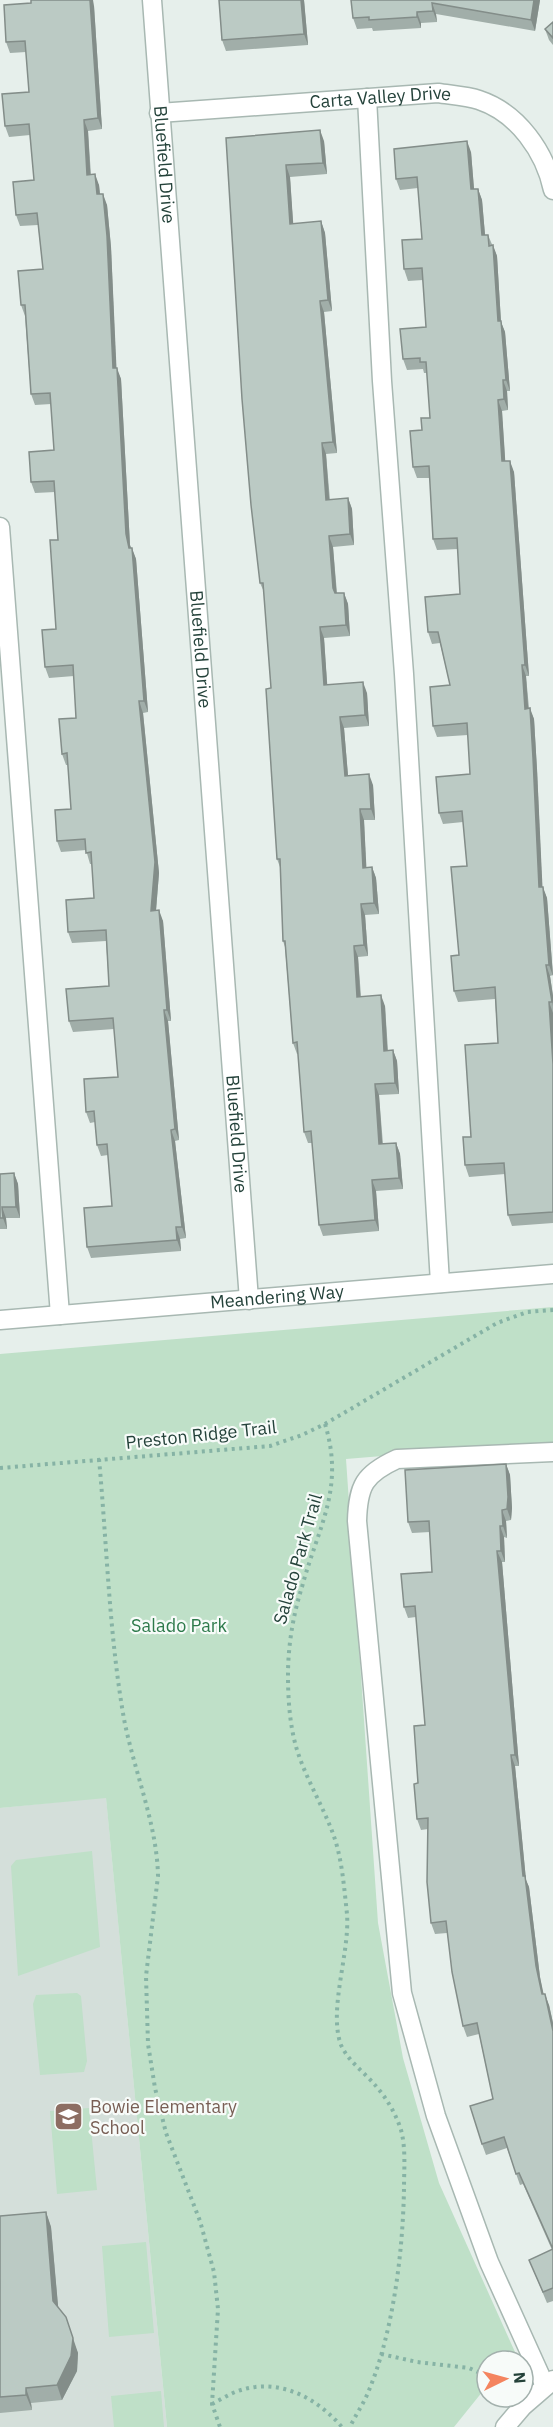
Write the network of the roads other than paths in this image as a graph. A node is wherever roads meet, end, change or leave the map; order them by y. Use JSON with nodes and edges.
{"nodes":[{"id":1,"x":152,"y":0,"type":"edge"},
{"id":2,"x":367,"y":98,"type":"junction"},
{"id":3,"x":159,"y":113,"type":"junction"},
{"id":4,"x":553,"y":190,"type":"edge"},
{"id":5,"x":0,"y":527,"type":"edge"},
{"id":6,"x":553,"y":1274,"type":"edge"},
{"id":7,"x":440,"y":1283,"type":"junction"},
{"id":8,"x":249,"y":1300,"type":"junction"},
{"id":9,"x":60,"y":1315,"type":"junction"},
{"id":10,"x":0,"y":1320,"type":"edge"},
{"id":11,"x":553,"y":1452,"type":"edge"},
{"id":12,"x":549,"y":2383,"type":"edge"},
{"id":13,"x":505,"y":2427,"type":"edge"}],
"edges":[{"from":1,"to":3,"type":"street","name":"Bluefield Drive"},
{"from":2,"to":3,"type":"street","name":"Carta Valley Drive"},
{"from":2,"to":4,"type":"street","name":"Carta Valley Drive"},
{"from":2,"to":7,"type":"street"},
{"from":3,"to":8,"type":"street","name":"Bluefield Drive"},
{"from":5,"to":9,"type":"street"},
{"from":6,"to":7,"type":"street","name":"Meandering Way"},
{"from":7,"to":8,"type":"street","name":"Meandering Way"},
{"from":8,"to":9,"type":"street","name":"Meandering Way"},
{"from":9,"to":10,"type":"street","name":"Meandering Way"},
{"from":11,"to":12,"type":"street"},
{"from":12,"to":13,"type":"street"}]}
